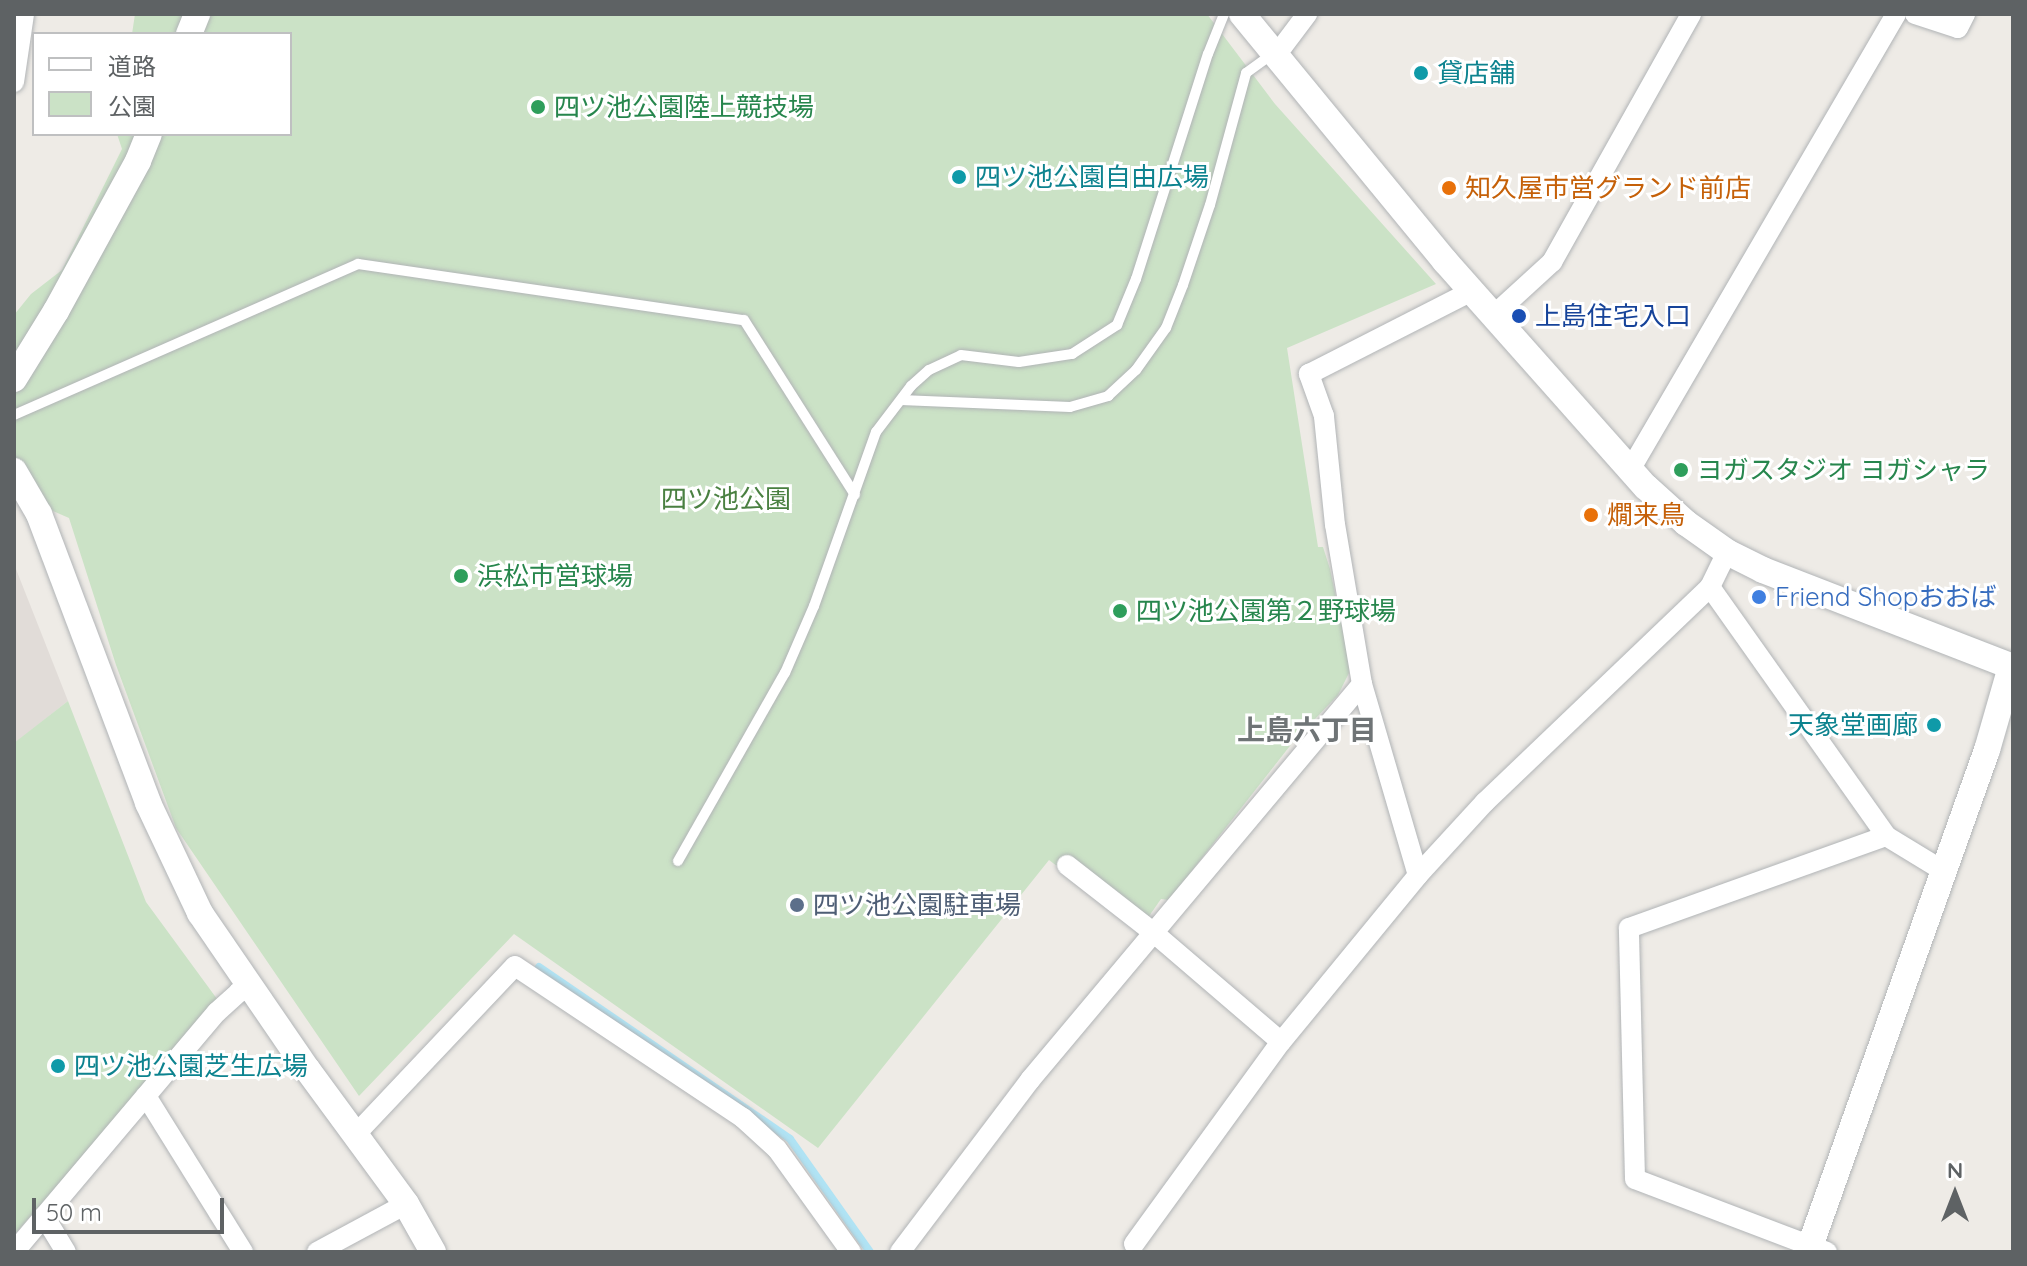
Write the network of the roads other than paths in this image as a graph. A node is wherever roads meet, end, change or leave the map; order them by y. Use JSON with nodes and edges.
{"nodes":[{"id":1,"x":24,"y":14,"type":"edge"},
{"id":2,"x":1224,"y":14,"type":"edge"},
{"id":3,"x":1242,"y":14,"type":"edge"},
{"id":4,"x":1307,"y":14,"type":"edge"},
{"id":5,"x":1691,"y":14,"type":"edge"},
{"id":6,"x":1896,"y":14,"type":"edge"},
{"id":7,"x":1915,"y":14,"type":"edge"},
{"id":8,"x":1965,"y":14,"type":"edge"},
{"id":9,"x":1273,"y":53,"type":"junction"},
{"id":10,"x":14,"y":82,"type":"edge"},
{"id":11,"x":148,"y":136,"type":"edge"},
{"id":12,"x":1472,"y":291,"type":"junction"},
{"id":13,"x":1494,"y":315,"type":"junction"},
{"id":14,"x":14,"y":379,"type":"edge"},
{"id":15,"x":901,"y":400,"type":"junction"},
{"id":16,"x":14,"y":415,"type":"edge"},
{"id":17,"x":1630,"y":470,"type":"junction"},
{"id":18,"x":14,"y":471,"type":"edge"},
{"id":19,"x":855,"y":495,"type":"junction"},
{"id":20,"x":1727,"y":552,"type":"junction"},
{"id":21,"x":1710,"y":587,"type":"junction"},
{"id":22,"x":2012,"y":667,"type":"edge"},
{"id":23,"x":1362,"y":684,"type":"junction"},
{"id":24,"x":1886,"y":836,"type":"junction"},
{"id":25,"x":678,"y":861,"type":"dead end"},
{"id":26,"x":1067,"y":865,"type":"dead end"},
{"id":27,"x":1942,"y":870,"type":"junction"},
{"id":28,"x":1418,"y":875,"type":"junction"},
{"id":29,"x":1154,"y":933,"type":"junction"},
{"id":30,"x":250,"y":988,"type":"junction"},
{"id":31,"x":1281,"y":1042,"type":"junction"},
{"id":32,"x":146,"y":1096,"type":"junction"},
{"id":33,"x":356,"y":1134,"type":"junction"},
{"id":34,"x":406,"y":1204,"type":"junction"},
{"id":35,"x":44,"y":1216,"type":"junction"},
{"id":36,"x":1137,"y":1249,"type":"edge"},
{"id":37,"x":1815,"y":1250,"type":"edge"},
{"id":38,"x":14,"y":1252,"type":"edge"},
{"id":39,"x":66,"y":1252,"type":"edge"},
{"id":40,"x":243,"y":1252,"type":"edge"},
{"id":41,"x":317,"y":1252,"type":"edge"},
{"id":42,"x":433,"y":1252,"type":"edge"},
{"id":43,"x":851,"y":1252,"type":"edge"},
{"id":44,"x":900,"y":1252,"type":"edge"}],
"edges":[{"from":1,"to":10,"type":"street"},
{"from":2,"to":15,"type":"lane"},
{"from":3,"to":9,"type":"street"},
{"from":4,"to":9,"type":"street"},
{"from":5,"to":13,"type":"street"},
{"from":6,"to":17,"type":"street"},
{"from":7,"to":8,"type":"street"},
{"from":9,"to":12,"type":"street"},
{"from":9,"to":15,"type":"lane"},
{"from":11,"to":14,"type":"street"},
{"from":12,"to":13,"type":"street"},
{"from":12,"to":23,"type":"street"},
{"from":13,"to":17,"type":"street"},
{"from":15,"to":19,"type":"lane"},
{"from":16,"to":19,"type":"lane"},
{"from":17,"to":20,"type":"street"},
{"from":18,"to":30,"type":"street"},
{"from":19,"to":25,"type":"lane"},
{"from":20,"to":21,"type":"street"},
{"from":20,"to":22,"type":"street"},
{"from":21,"to":24,"type":"street"},
{"from":21,"to":28,"type":"street"},
{"from":22,"to":27,"type":"street"},
{"from":23,"to":28,"type":"street"},
{"from":23,"to":29,"type":"street"},
{"from":24,"to":27,"type":"street"},
{"from":24,"to":37,"type":"street"},
{"from":26,"to":29,"type":"street"},
{"from":27,"to":37,"type":"street"},
{"from":28,"to":31,"type":"street"},
{"from":29,"to":31,"type":"street"},
{"from":29,"to":44,"type":"street"},
{"from":30,"to":32,"type":"street"},
{"from":30,"to":33,"type":"street"},
{"from":31,"to":36,"type":"street"},
{"from":32,"to":35,"type":"street"},
{"from":32,"to":40,"type":"street"},
{"from":33,"to":34,"type":"street"},
{"from":33,"to":43,"type":"street"},
{"from":34,"to":41,"type":"street"},
{"from":34,"to":42,"type":"street"},
{"from":35,"to":38,"type":"street"},
{"from":35,"to":39,"type":"street"}]}
